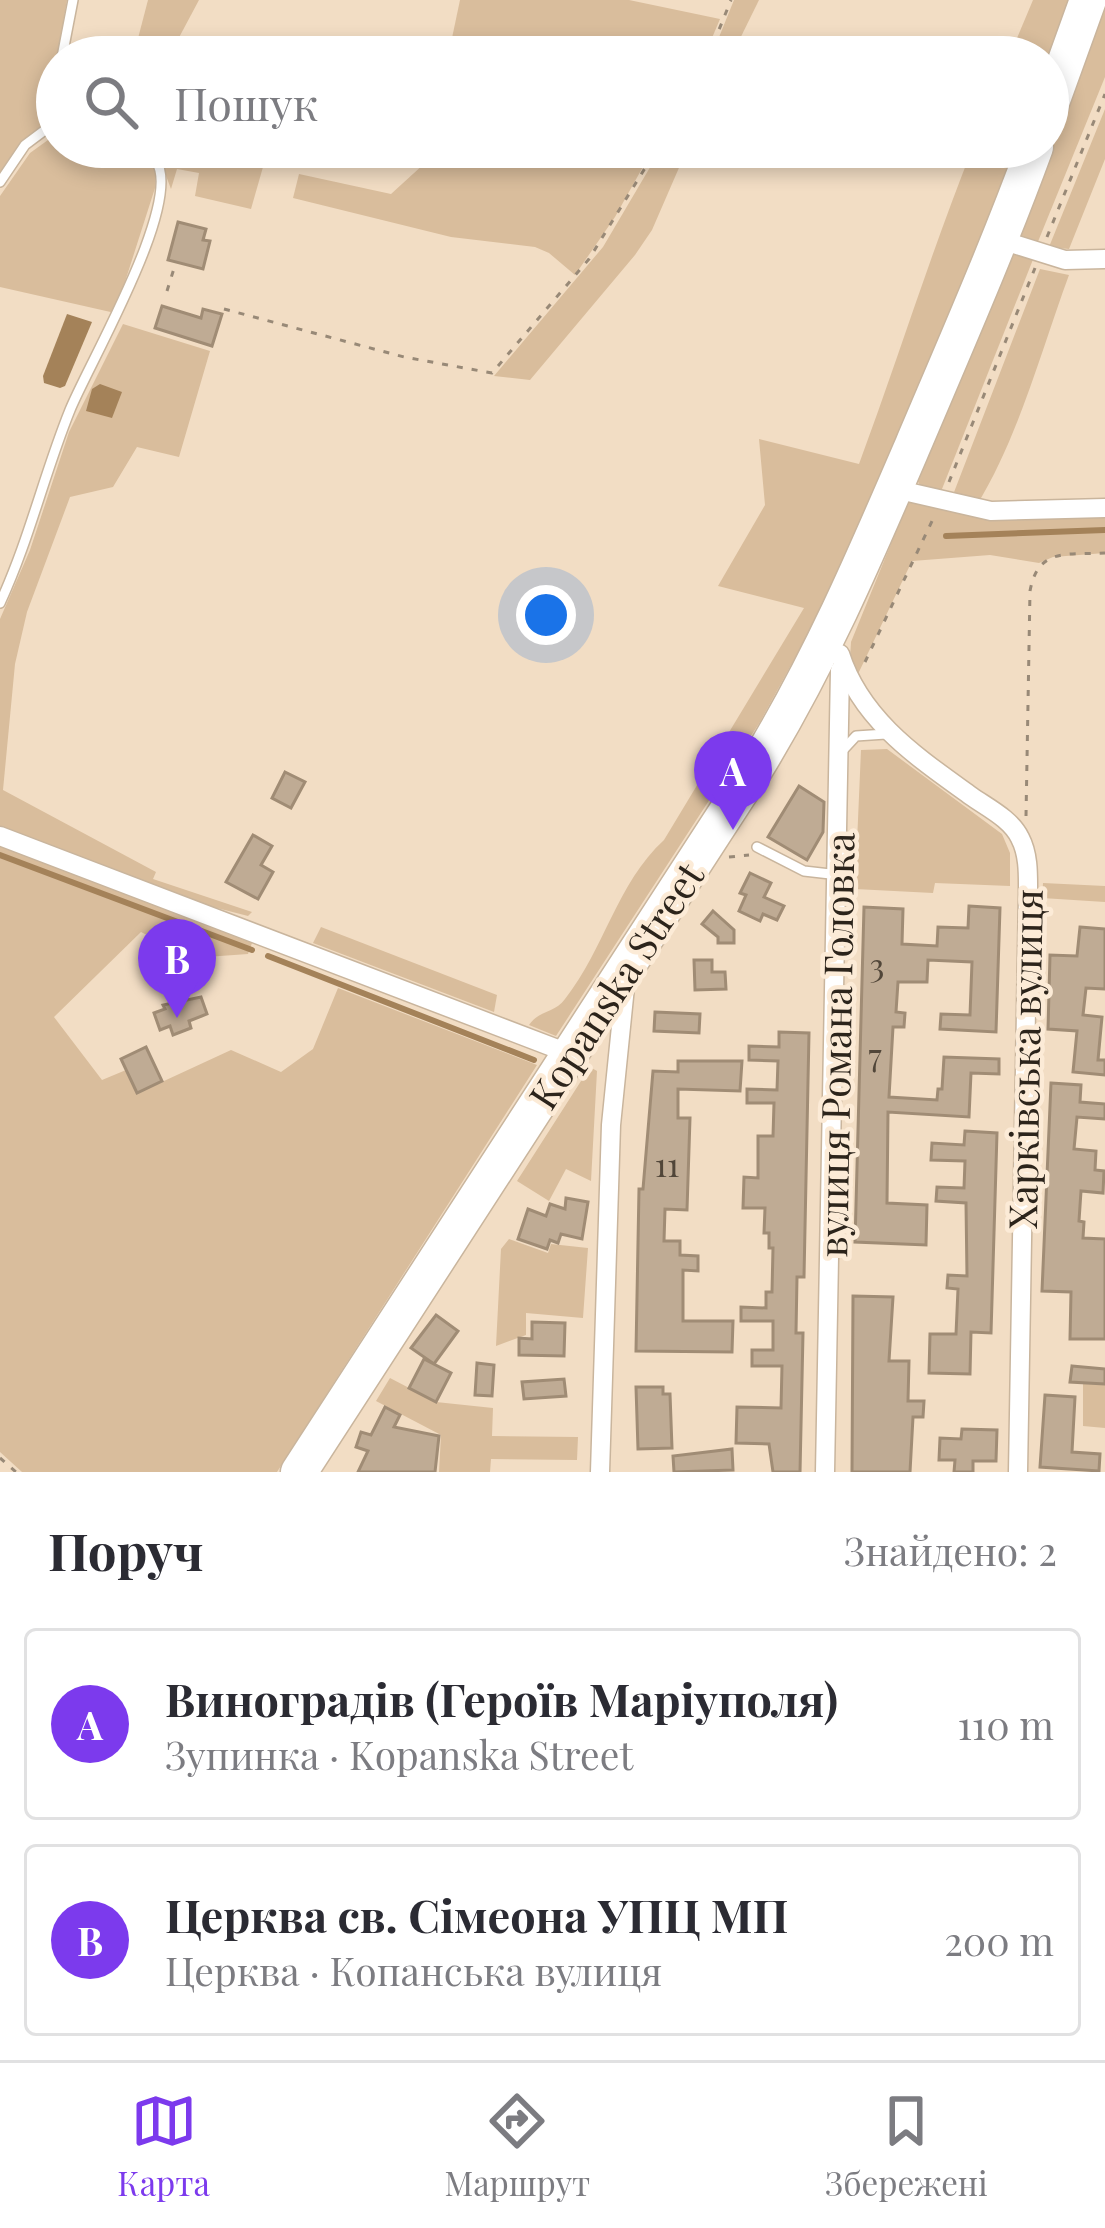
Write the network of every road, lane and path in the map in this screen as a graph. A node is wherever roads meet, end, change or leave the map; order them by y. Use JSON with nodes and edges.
{"nodes":[{"id":1,"x":73,"y":0,"type":"edge"},
{"id":2,"x":731,"y":0,"type":"edge"},
{"id":3,"x":1088,"y":0,"type":"edge"},
{"id":4,"x":66,"y":36,"type":"edge"},
{"id":5,"x":716,"y":36,"type":"edge"},
{"id":6,"x":1069,"y":53,"type":"edge"},
{"id":7,"x":1105,"y":94,"type":"edge"},
{"id":8,"x":36,"y":139,"type":"edge"},
{"id":9,"x":160,"y":168,"type":"edge"},
{"id":10,"x":645,"y":168,"type":"edge"},
{"id":11,"x":1027,"y":168,"type":"edge"},
{"id":12,"x":0,"y":182,"type":"edge"},
{"id":13,"x":1001,"y":240,"type":"junction"},
{"id":14,"x":1040,"y":255,"type":"junction"},
{"id":15,"x":1105,"y":259,"type":"edge"},
{"id":16,"x":176,"y":262,"type":"dead end"},
{"id":17,"x":167,"y":292,"type":"dead end"},
{"id":18,"x":224,"y":309,"type":"dead end"},
{"id":19,"x":895,"y":489,"type":"junction"},
{"id":20,"x":942,"y":501,"type":"junction"},
{"id":21,"x":1105,"y":508,"type":"edge"},
{"id":22,"x":1105,"y":554,"type":"edge"},
{"id":23,"x":0,"y":603,"type":"edge"},
{"id":24,"x":840,"y":635,"type":"junction"},
{"id":25,"x":854,"y":686,"type":"junction"},
{"id":26,"x":896,"y":739,"type":"junction"},
{"id":27,"x":841,"y":754,"type":"junction"},
{"id":28,"x":0,"y":836,"type":"edge"},
{"id":29,"x":1020,"y":838,"type":"junction"},
{"id":30,"x":758,"y":847,"type":"dead end"},
{"id":31,"x":839,"y":874,"type":"junction"},
{"id":32,"x":629,"y":958,"type":"junction"},
{"id":33,"x":568,"y":1053,"type":"junction"},
{"id":34,"x":0,"y":1458,"type":"edge"},
{"id":35,"x":16,"y":1472,"type":"edge"},
{"id":36,"x":299,"y":1472,"type":"edge"},
{"id":37,"x":600,"y":1472,"type":"edge"},
{"id":38,"x":826,"y":1472,"type":"edge"},
{"id":39,"x":1018,"y":1472,"type":"edge"}],
"edges":[{"from":1,"to":4,"type":"lane"},
{"from":2,"to":5,"type":"path"},
{"from":3,"to":6,"type":"highway"},
{"from":7,"to":14,"type":"path"},
{"from":8,"to":12,"type":"lane"},
{"from":9,"to":23,"type":"lane"},
{"from":10,"to":18,"type":"path"},
{"from":11,"to":13,"type":"highway","name":"Kopanska Street"},
{"from":13,"to":14,"type":"street"},
{"from":13,"to":19,"type":"highway","name":"Kopanska Street"},
{"from":14,"to":15,"type":"street"},
{"from":14,"to":20,"type":"path"},
{"from":16,"to":17,"type":"path"},
{"from":19,"to":20,"type":"street"},
{"from":19,"to":24,"type":"highway","name":"Kopanska Street"},
{"from":20,"to":21,"type":"street"},
{"from":20,"to":25,"type":"path"},
{"from":22,"to":29,"type":"path"},
{"from":24,"to":25,"type":"street","name":"Харківська вулиця"},
{"from":24,"to":27,"type":"street","name":"вулиця Романа Головка"},
{"from":24,"to":32,"type":"highway","name":"Kopanska Street"},
{"from":25,"to":26,"type":"street","name":"Харківська вулиця"},
{"from":26,"to":27,"type":"lane"},
{"from":26,"to":29,"type":"street","name":"Харківська вулиця"},
{"from":27,"to":31,"type":"street","name":"вулиця Романа Головка"},
{"from":28,"to":33,"type":"street"},
{"from":29,"to":39,"type":"street","name":"Харківська вулиця"},
{"from":30,"to":31,"type":"lane"},
{"from":31,"to":38,"type":"street","name":"вулиця Романа Головка"},
{"from":32,"to":33,"type":"highway","name":"Kopanska Street"},
{"from":32,"to":37,"type":"street"},
{"from":33,"to":36,"type":"highway","name":"Kopanska Street"},
{"from":34,"to":35,"type":"path"}]}
